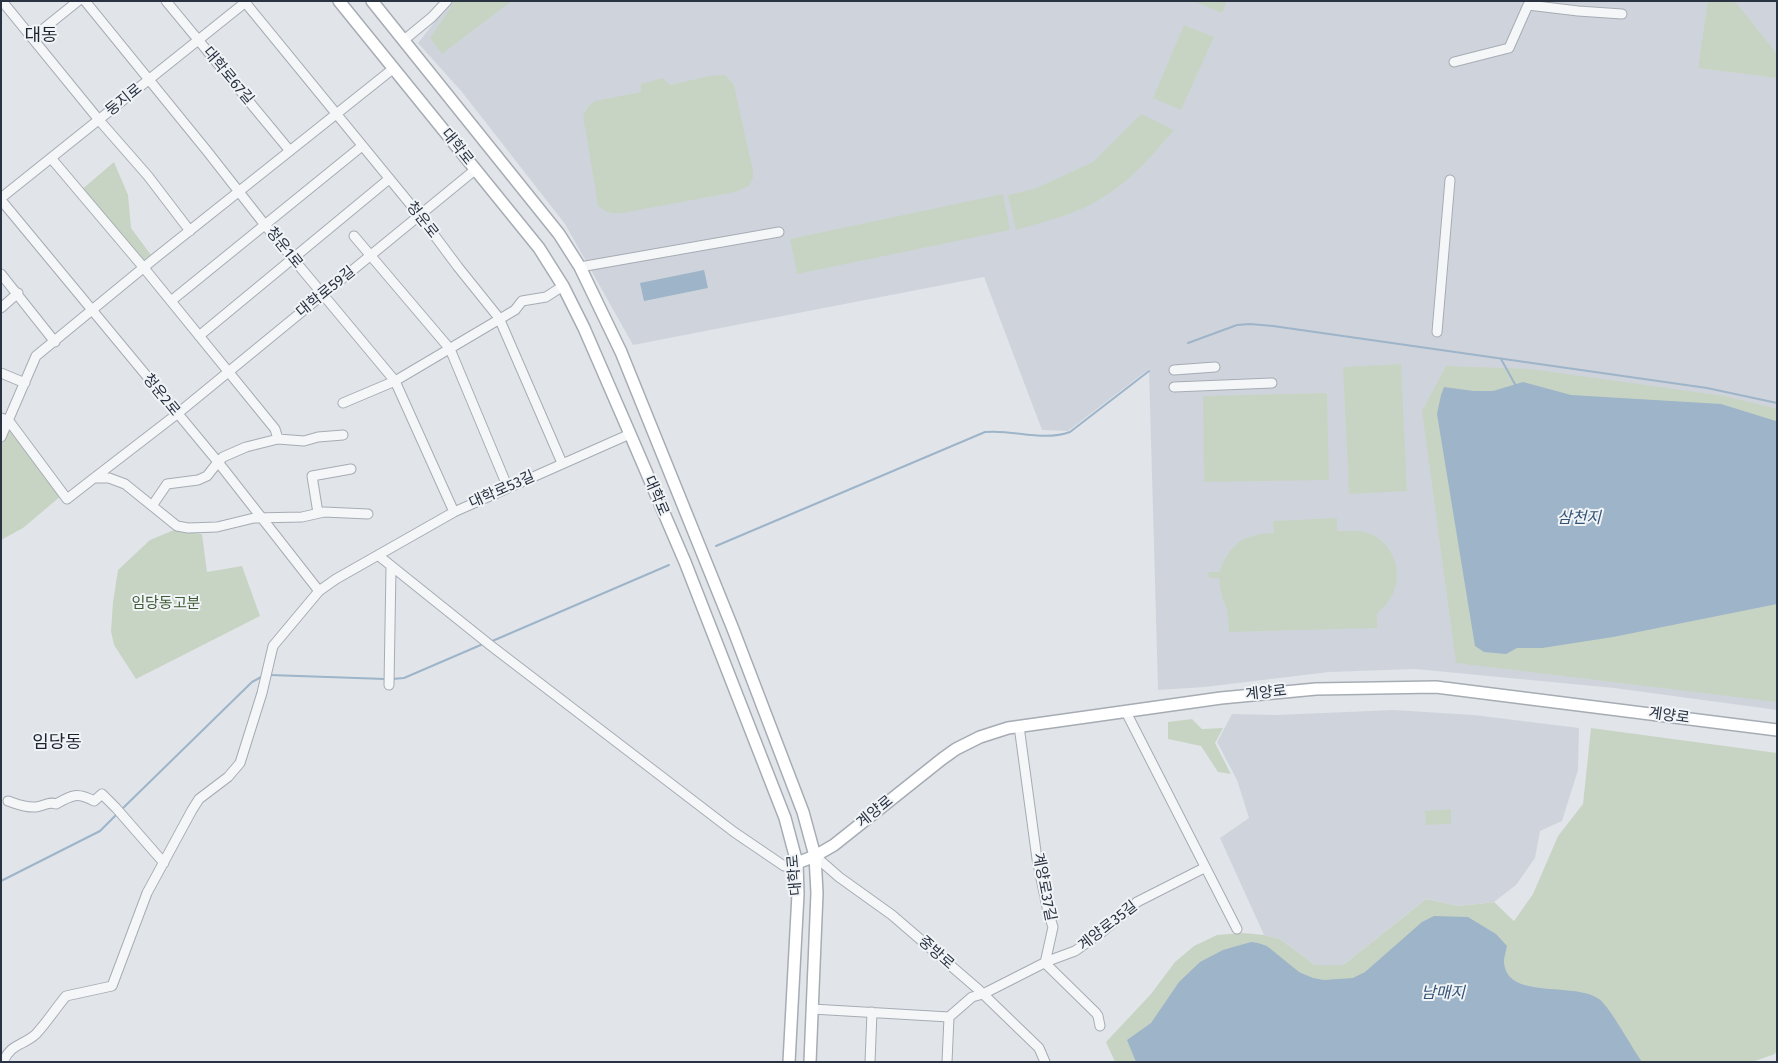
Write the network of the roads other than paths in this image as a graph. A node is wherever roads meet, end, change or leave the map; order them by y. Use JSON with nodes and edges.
{"nodes":[{"id":1,"x":2,"y":1,"type":"edge"},
{"id":2,"x":78,"y":1,"type":"edge"},
{"id":3,"x":84,"y":1,"type":"edge"},
{"id":4,"x":166,"y":1,"type":"edge"},
{"id":5,"x":339,"y":1,"type":"edge"},
{"id":6,"x":372,"y":1,"type":"edge"},
{"id":7,"x":447,"y":1,"type":"edge"},
{"id":8,"x":245,"y":2,"type":"edge"},
{"id":9,"x":1622,"y":14,"type":"dead end"},
{"id":10,"x":32,"y":38,"type":"junction"},
{"id":11,"x":198,"y":40,"type":"junction"},
{"id":12,"x":404,"y":40,"type":"junction"},
{"id":13,"x":1454,"y":62,"type":"dead end"},
{"id":14,"x":394,"y":68,"type":"junction"},
{"id":15,"x":149,"y":79,"type":"junction"},
{"id":16,"x":336,"y":114,"type":"junction"},
{"id":17,"x":99,"y":120,"type":"junction"},
{"id":18,"x":362,"y":146,"type":"junction"},
{"id":19,"x":290,"y":151,"type":"junction"},
{"id":20,"x":51,"y":158,"type":"junction"},
{"id":21,"x":476,"y":169,"type":"junction"},
{"id":22,"x":389,"y":179,"type":"junction"},
{"id":23,"x":1450,"y":180,"type":"dead end"},
{"id":24,"x":238,"y":192,"type":"junction"},
{"id":25,"x":1,"y":199,"type":"edge"},
{"id":26,"x":420,"y":216,"type":"junction"},
{"id":27,"x":265,"y":225,"type":"junction"},
{"id":28,"x":190,"y":231,"type":"junction"},
{"id":29,"x":779,"y":232,"type":"dead end"},
{"id":30,"x":354,"y":236,"type":"dead end"},
{"id":31,"x":371,"y":256,"type":"junction"},
{"id":32,"x":293,"y":259,"type":"junction"},
{"id":33,"x":580,"y":267,"type":"junction"},
{"id":34,"x":144,"y":268,"type":"junction"},
{"id":35,"x":1,"y":274,"type":"edge"},
{"id":36,"x":563,"y":286,"type":"junction"},
{"id":37,"x":18,"y":293,"type":"junction"},
{"id":38,"x":322,"y":294,"type":"junction"},
{"id":39,"x":171,"y":301,"type":"junction"},
{"id":40,"x":1,"y":308,"type":"edge"},
{"id":41,"x":94,"y":310,"type":"junction"},
{"id":42,"x":499,"y":318,"type":"junction"},
{"id":43,"x":1437,"y":332,"type":"dead end"},
{"id":44,"x":199,"y":336,"type":"junction"},
{"id":45,"x":55,"y":342,"type":"junction"},
{"id":46,"x":450,"y":349,"type":"junction"},
{"id":47,"x":1215,"y":368,"type":"dead end"},
{"id":48,"x":1174,"y":370,"type":"dead end"},
{"id":49,"x":228,"y":372,"type":"junction"},
{"id":50,"x":1,"y":373,"type":"edge"},
{"id":51,"x":395,"y":381,"type":"junction"},
{"id":52,"x":25,"y":382,"type":"junction"},
{"id":53,"x":1272,"y":383,"type":"dead end"},
{"id":54,"x":1174,"y":387,"type":"dead end"},
{"id":55,"x":343,"y":403,"type":"dead end"},
{"id":56,"x":177,"y":414,"type":"junction"},
{"id":57,"x":5,"y":420,"type":"edge"},
{"id":58,"x":630,"y":434,"type":"junction"},
{"id":59,"x":343,"y":435,"type":"dead end"},
{"id":60,"x":1,"y":437,"type":"edge"},
{"id":61,"x":278,"y":439,"type":"junction"},
{"id":62,"x":218,"y":462,"type":"junction"},
{"id":63,"x":562,"y":463,"type":"junction"},
{"id":64,"x":350,"y":469,"type":"dead end"},
{"id":65,"x":94,"y":478,"type":"junction"},
{"id":66,"x":508,"y":488,"type":"junction"},
{"id":67,"x":152,"y":506,"type":"junction"},
{"id":68,"x":454,"y":512,"type":"junction"},
{"id":69,"x":318,"y":513,"type":"junction"},
{"id":70,"x":368,"y":514,"type":"dead end"},
{"id":71,"x":262,"y":518,"type":"junction"},
{"id":72,"x":378,"y":556,"type":"junction"},
{"id":73,"x":392,"y":567,"type":"junction"},
{"id":74,"x":319,"y":591,"type":"junction"},
{"id":75,"x":389,"y":685,"type":"dead end"},
{"id":76,"x":1126,"y":712,"type":"junction"},
{"id":77,"x":1019,"y":726,"type":"junction"},
{"id":78,"x":1777,"y":730,"type":"edge"},
{"id":79,"x":8,"y":801,"type":"dead end"},
{"id":80,"x":815,"y":856,"type":"junction"},
{"id":81,"x":164,"y":863,"type":"junction"},
{"id":82,"x":796,"y":863,"type":"junction"},
{"id":83,"x":1204,"y":868,"type":"junction"},
{"id":84,"x":1236,"y":929,"type":"dead end"},
{"id":85,"x":1045,"y":963,"type":"junction"},
{"id":86,"x":983,"y":994,"type":"junction"},
{"id":87,"x":812,"y":1009,"type":"junction"},
{"id":88,"x":872,"y":1012,"type":"junction"},
{"id":89,"x":949,"y":1017,"type":"junction"},
{"id":90,"x":1100,"y":1026,"type":"dead end"},
{"id":91,"x":3,"y":1062,"type":"edge"},
{"id":92,"x":790,"y":1062,"type":"edge"},
{"id":93,"x":810,"y":1062,"type":"edge"},
{"id":94,"x":870,"y":1062,"type":"edge"},
{"id":95,"x":947,"y":1062,"type":"edge"},
{"id":96,"x":1045,"y":1062,"type":"edge"}],
"edges":[{"from":1,"to":10,"type":"street"},
{"from":2,"to":10,"type":"street"},
{"from":3,"to":15,"type":"street","name":"청운1로"},
{"from":4,"to":11,"type":"street","name":"대학로67길"},
{"from":5,"to":14,"type":"main road","name":"대학로"},
{"from":6,"to":12,"type":"main road"},
{"from":7,"to":12,"type":"street"},
{"from":8,"to":11,"type":"street","name":"둥지로"},
{"from":8,"to":16,"type":"street","name":"청운로"},
{"from":9,"to":13,"type":"street"},
{"from":10,"to":17,"type":"street"},
{"from":11,"to":15,"type":"street","name":"둥지로"},
{"from":11,"to":19,"type":"street","name":"대학로67길"},
{"from":12,"to":33,"type":"main road"},
{"from":14,"to":16,"type":"street"},
{"from":14,"to":21,"type":"main road","name":"대학로"},
{"from":15,"to":17,"type":"street","name":"둥지로"},
{"from":15,"to":24,"type":"street","name":"청운1로"},
{"from":16,"to":18,"type":"street","name":"청운로"},
{"from":16,"to":19,"type":"street"},
{"from":17,"to":20,"type":"street","name":"둥지로"},
{"from":17,"to":28,"type":"street"},
{"from":18,"to":22,"type":"street","name":"청운로"},
{"from":18,"to":27,"type":"street"},
{"from":19,"to":24,"type":"street"},
{"from":20,"to":25,"type":"street","name":"둥지로"},
{"from":20,"to":34,"type":"street"},
{"from":21,"to":26,"type":"street","name":"대학로59길"},
{"from":21,"to":36,"type":"main road","name":"대학로"},
{"from":22,"to":26,"type":"street","name":"청운로"},
{"from":22,"to":32,"type":"street"},
{"from":23,"to":43,"type":"street"},
{"from":24,"to":27,"type":"street","name":"청운1로"},
{"from":24,"to":28,"type":"street"},
{"from":25,"to":41,"type":"street","name":"청운2로"},
{"from":26,"to":31,"type":"street","name":"대학로59길"},
{"from":26,"to":42,"type":"street","name":"청운로"},
{"from":27,"to":32,"type":"street","name":"청운1로"},
{"from":27,"to":39,"type":"street"},
{"from":28,"to":34,"type":"street"},
{"from":29,"to":33,"type":"street"},
{"from":30,"to":31,"type":"street"},
{"from":31,"to":38,"type":"street","name":"대학로59길"},
{"from":31,"to":46,"type":"street"},
{"from":32,"to":38,"type":"street","name":"청운1로"},
{"from":32,"to":44,"type":"street"},
{"from":33,"to":80,"type":"main road"},
{"from":34,"to":39,"type":"street"},
{"from":34,"to":41,"type":"street"},
{"from":35,"to":37,"type":"street"},
{"from":36,"to":42,"type":"street"},
{"from":36,"to":58,"type":"main road","name":"대학로"},
{"from":37,"to":40,"type":"street"},
{"from":37,"to":45,"type":"street"},
{"from":38,"to":49,"type":"street","name":"대학로59길"},
{"from":38,"to":51,"type":"street","name":"청운1로"},
{"from":39,"to":44,"type":"street"},
{"from":41,"to":45,"type":"street"},
{"from":41,"to":56,"type":"street","name":"청운2로"},
{"from":42,"to":46,"type":"street"},
{"from":42,"to":63,"type":"street","name":"청운로"},
{"from":44,"to":49,"type":"street"},
{"from":45,"to":52,"type":"street"},
{"from":46,"to":51,"type":"street"},
{"from":46,"to":66,"type":"street"},
{"from":47,"to":48,"type":"street"},
{"from":49,"to":56,"type":"street","name":"대학로59길"},
{"from":49,"to":61,"type":"street"},
{"from":50,"to":52,"type":"street"},
{"from":51,"to":55,"type":"street"},
{"from":51,"to":68,"type":"street","name":"청운1로"},
{"from":52,"to":57,"type":"street"},
{"from":53,"to":54,"type":"street"},
{"from":56,"to":62,"type":"street","name":"청운2로"},
{"from":56,"to":65,"type":"street","name":"대학로59길"},
{"from":57,"to":60,"type":"street"},
{"from":57,"to":65,"type":"street","name":"대학로59길"},
{"from":58,"to":63,"type":"street","name":"대학로53길"},
{"from":58,"to":82,"type":"main road","name":"대학로"},
{"from":59,"to":61,"type":"street"},
{"from":61,"to":62,"type":"street"},
{"from":62,"to":67,"type":"street"},
{"from":62,"to":71,"type":"street","name":"청운2로"},
{"from":63,"to":66,"type":"street","name":"대학로53길"},
{"from":64,"to":69,"type":"street"},
{"from":65,"to":67,"type":"street"},
{"from":66,"to":68,"type":"street","name":"대학로53길"},
{"from":67,"to":71,"type":"street"},
{"from":68,"to":72,"type":"street","name":"대학로53길"},
{"from":69,"to":70,"type":"street"},
{"from":69,"to":71,"type":"street"},
{"from":71,"to":74,"type":"street","name":"청운2로"},
{"from":72,"to":73,"type":"street"},
{"from":72,"to":74,"type":"street","name":"대학로53길"},
{"from":73,"to":75,"type":"street"},
{"from":73,"to":82,"type":"street"},
{"from":74,"to":81,"type":"street","name":"대학로53길"},
{"from":76,"to":77,"type":"main road","name":"계양로"},
{"from":76,"to":78,"type":"main road","name":"계양로"},
{"from":76,"to":83,"type":"street"},
{"from":77,"to":80,"type":"main road","name":"계양로"},
{"from":77,"to":85,"type":"street","name":"계양로37길"},
{"from":79,"to":81,"type":"street"},
{"from":80,"to":82,"type":"main road","name":"계양로"},
{"from":80,"to":86,"type":"street","name":"중방로"},
{"from":80,"to":87,"type":"main road"},
{"from":81,"to":91,"type":"street","name":"대학로53길"},
{"from":82,"to":92,"type":"main road","name":"대학로"},
{"from":83,"to":84,"type":"street"},
{"from":83,"to":85,"type":"street","name":"계양로35길"},
{"from":85,"to":86,"type":"street","name":"계양로35길"},
{"from":85,"to":90,"type":"street"},
{"from":86,"to":89,"type":"street","name":"계양로35길"},
{"from":86,"to":96,"type":"street","name":"중방로"},
{"from":87,"to":88,"type":"street"},
{"from":87,"to":93,"type":"main road"},
{"from":88,"to":89,"type":"street"},
{"from":88,"to":94,"type":"street"},
{"from":89,"to":95,"type":"street"}]}
